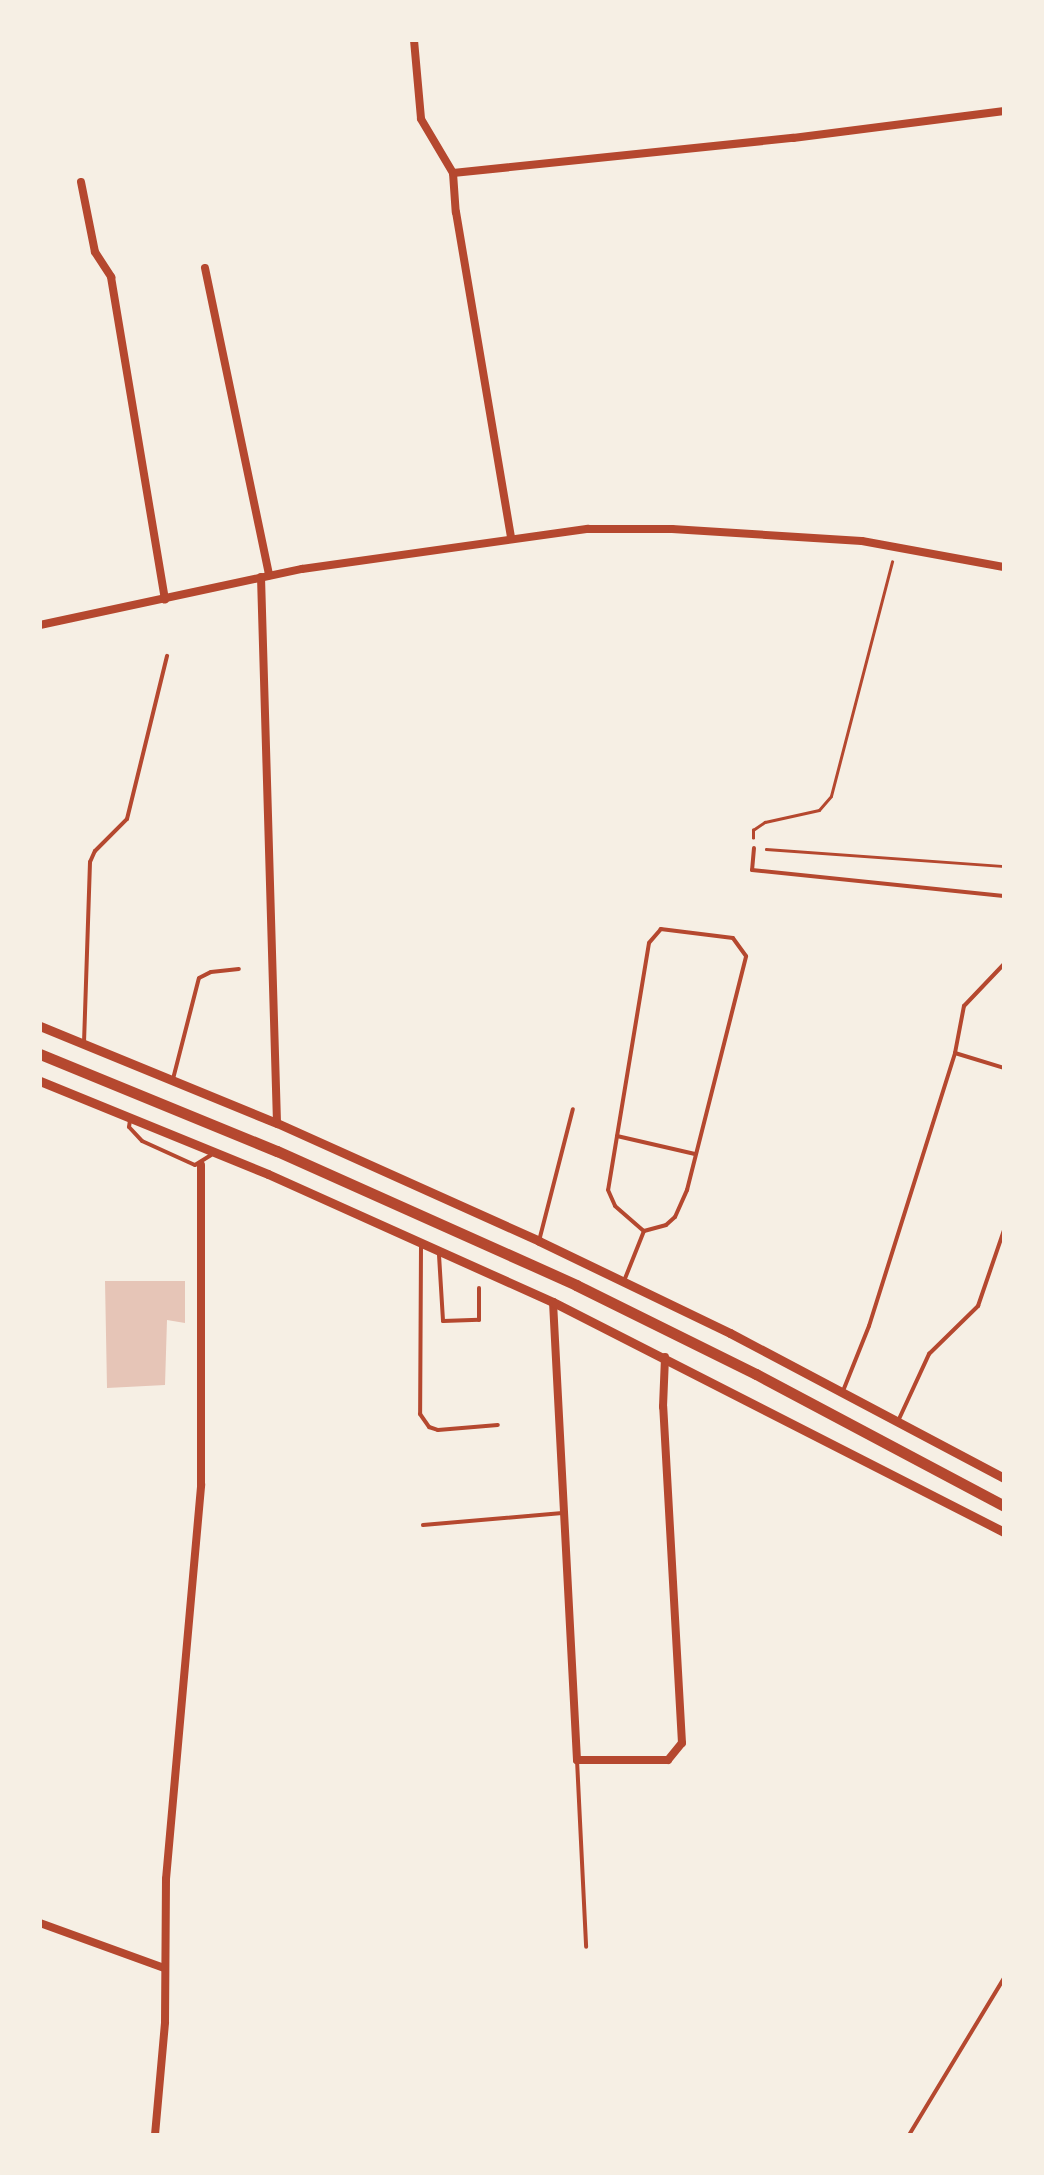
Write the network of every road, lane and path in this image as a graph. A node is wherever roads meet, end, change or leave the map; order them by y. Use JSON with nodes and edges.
{"nodes":[{"id":1,"x":414,"y":40,"type":"edge"},
{"id":2,"x":1004,"y":110,"type":"edge"},
{"id":3,"x":453,"y":172,"type":"junction"},
{"id":4,"x":81,"y":182,"type":"dead end"},
{"id":5,"x":205,"y":268,"type":"dead end"},
{"id":6,"x":512,"y":538,"type":"junction"},
{"id":7,"x":896,"y":546,"type":"junction"},
{"id":8,"x":1004,"y":567,"type":"edge"},
{"id":9,"x":265,"y":576,"type":"junction"},
{"id":10,"x":165,"y":600,"type":"junction"},
{"id":11,"x":40,"y":626,"type":"edge"},
{"id":12,"x":167,"y":656,"type":"dead end"},
{"id":13,"x":754,"y":848,"type":"junction"},
{"id":14,"x":1004,"y":866,"type":"edge"},
{"id":15,"x":1004,"y":896,"type":"edge"},
{"id":16,"x":1004,"y":964,"type":"edge"},
{"id":17,"x":238,"y":970,"type":"dead end"},
{"id":18,"x":40,"y":1026,"type":"edge"},
{"id":19,"x":84,"y":1043,"type":"junction"},
{"id":20,"x":955,"y":1052,"type":"junction"},
{"id":21,"x":40,"y":1054,"type":"edge"},
{"id":22,"x":1004,"y":1068,"type":"edge"},
{"id":23,"x":173,"y":1079,"type":"junction"},
{"id":24,"x":40,"y":1080,"type":"edge"},
{"id":25,"x":573,"y":1109,"type":"dead end"},
{"id":26,"x":130,"y":1115,"type":"junction"},
{"id":27,"x":276,"y":1123,"type":"junction"},
{"id":28,"x":617,"y":1136,"type":"junction"},
{"id":29,"x":214,"y":1151,"type":"junction"},
{"id":30,"x":696,"y":1154,"type":"junction"},
{"id":31,"x":201,"y":1165,"type":"junction"},
{"id":32,"x":1004,"y":1230,"type":"edge"},
{"id":33,"x":644,"y":1231,"type":"junction"},
{"id":34,"x":539,"y":1241,"type":"junction"},
{"id":35,"x":421,"y":1242,"type":"junction"},
{"id":36,"x":439,"y":1250,"type":"junction"},
{"id":37,"x":624,"y":1281,"type":"junction"},
{"id":38,"x":479,"y":1288,"type":"dead end"},
{"id":39,"x":553,"y":1302,"type":"junction"},
{"id":40,"x":665,"y":1356,"type":"junction"},
{"id":41,"x":843,"y":1391,"type":"junction"},
{"id":42,"x":898,"y":1421,"type":"junction"},
{"id":43,"x":498,"y":1425,"type":"dead end"},
{"id":44,"x":1004,"y":1478,"type":"edge"},
{"id":45,"x":1004,"y":1506,"type":"edge"},
{"id":46,"x":562,"y":1513,"type":"junction"},
{"id":47,"x":423,"y":1525,"type":"dead end"},
{"id":48,"x":1004,"y":1532,"type":"edge"},
{"id":49,"x":577,"y":1760,"type":"junction"},
{"id":50,"x":40,"y":1923,"type":"edge"},
{"id":51,"x":586,"y":1947,"type":"dead end"},
{"id":52,"x":164,"y":1968,"type":"junction"},
{"id":53,"x":1004,"y":1978,"type":"edge"},
{"id":54,"x":155,"y":2135,"type":"edge"},
{"id":55,"x":909,"y":2135,"type":"edge"}],
"edges":[{"from":1,"to":3,"type":"street"},
{"from":2,"to":3,"type":"street"},
{"from":3,"to":6,"type":"street"},
{"from":4,"to":10,"type":"street"},
{"from":5,"to":9,"type":"street"},
{"from":6,"to":7,"type":"street"},
{"from":6,"to":9,"type":"street"},
{"from":7,"to":8,"type":"street"},
{"from":7,"to":13,"type":"path"},
{"from":9,"to":10,"type":"street"},
{"from":9,"to":27,"type":"street"},
{"from":10,"to":11,"type":"street"},
{"from":12,"to":19,"type":"lane"},
{"from":13,"to":14,"type":"path"},
{"from":13,"to":15,"type":"lane"},
{"from":16,"to":20,"type":"lane"},
{"from":17,"to":23,"type":"lane"},
{"from":18,"to":19,"type":"street"},
{"from":19,"to":23,"type":"street"},
{"from":20,"to":22,"type":"lane"},
{"from":20,"to":41,"type":"lane"},
{"from":21,"to":45,"type":"main road"},
{"from":23,"to":27,"type":"street"},
{"from":24,"to":26,"type":"street"},
{"from":25,"to":34,"type":"lane"},
{"from":26,"to":29,"type":"street"},
{"from":26,"to":31,"type":"lane"},
{"from":27,"to":34,"type":"street"},
{"from":28,"to":30,"type":"lane"},
{"from":28,"to":30,"type":"lane"},
{"from":28,"to":33,"type":"lane"},
{"from":29,"to":31,"type":"lane"},
{"from":29,"to":35,"type":"street"},
{"from":30,"to":33,"type":"lane"},
{"from":31,"to":52,"type":"street"},
{"from":32,"to":42,"type":"lane"},
{"from":33,"to":37,"type":"lane"},
{"from":34,"to":37,"type":"street"},
{"from":35,"to":36,"type":"street"},
{"from":35,"to":43,"type":"lane"},
{"from":36,"to":38,"type":"lane"},
{"from":36,"to":39,"type":"street"},
{"from":37,"to":41,"type":"street"},
{"from":39,"to":40,"type":"street"},
{"from":39,"to":46,"type":"street"},
{"from":40,"to":48,"type":"street"},
{"from":40,"to":49,"type":"street"},
{"from":41,"to":42,"type":"street"},
{"from":42,"to":44,"type":"street"},
{"from":46,"to":47,"type":"lane"},
{"from":46,"to":49,"type":"street"},
{"from":49,"to":51,"type":"lane"},
{"from":50,"to":52,"type":"street"},
{"from":52,"to":54,"type":"street"},
{"from":53,"to":55,"type":"lane"}]}
